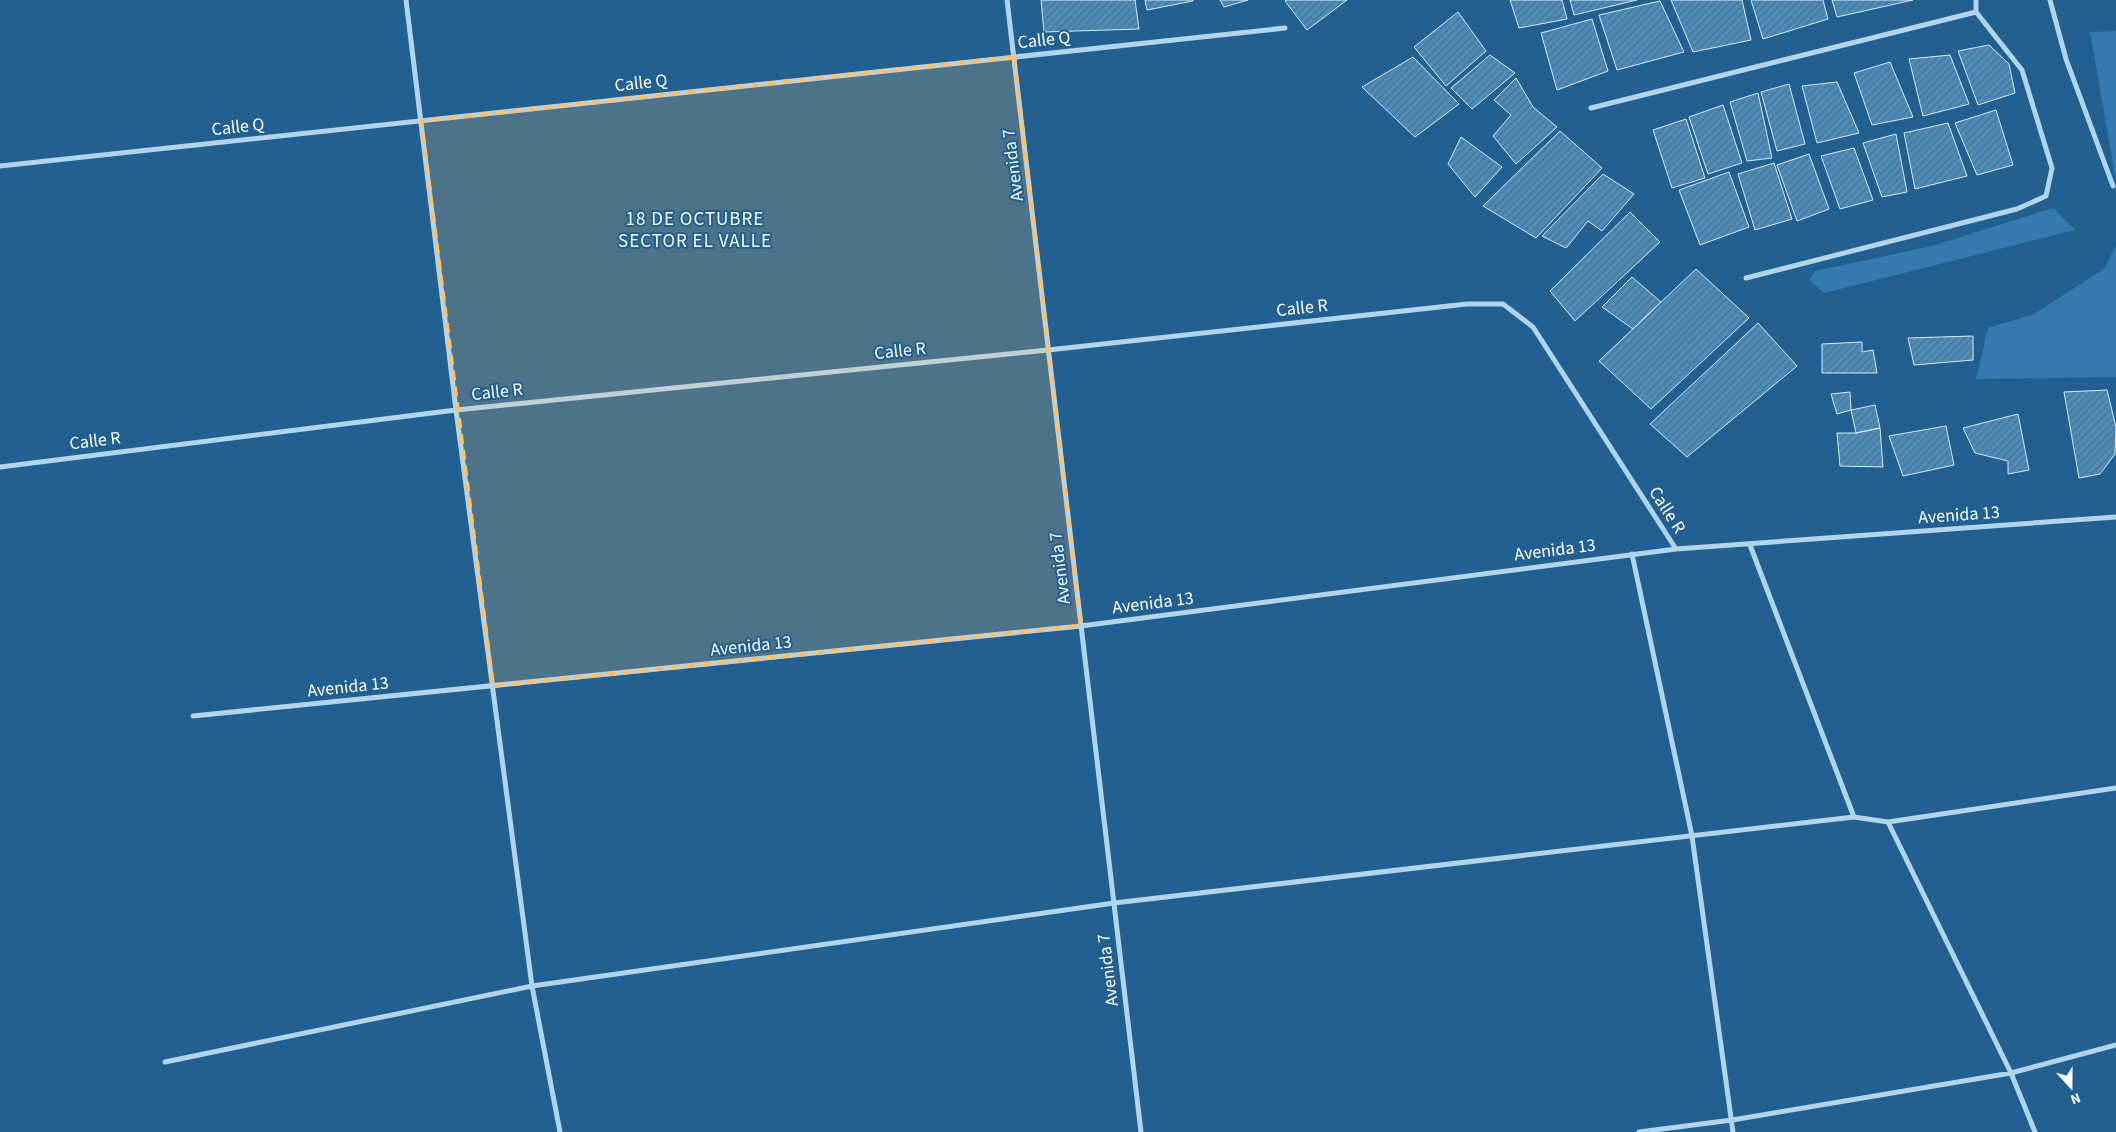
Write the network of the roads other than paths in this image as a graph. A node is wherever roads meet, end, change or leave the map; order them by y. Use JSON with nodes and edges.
{"nodes":[{"id":1,"x":406,"y":0,"type":"edge"},
{"id":2,"x":1007,"y":0,"type":"edge"},
{"id":3,"x":1976,"y":0,"type":"edge"},
{"id":4,"x":2050,"y":0,"type":"edge"},
{"id":5,"x":1976,"y":12,"type":"junction"},
{"id":6,"x":1285,"y":28,"type":"dead end"},
{"id":7,"x":1014,"y":57,"type":"junction"},
{"id":8,"x":1591,"y":108,"type":"dead end"},
{"id":9,"x":421,"y":121,"type":"junction"},
{"id":10,"x":0,"y":166,"type":"edge"},
{"id":11,"x":2113,"y":186,"type":"dead end"},
{"id":12,"x":1746,"y":278,"type":"dead end"},
{"id":13,"x":1048,"y":350,"type":"junction"},
{"id":14,"x":456,"y":410,"type":"junction"},
{"id":15,"x":0,"y":467,"type":"edge"},
{"id":16,"x":2116,"y":517,"type":"edge"},
{"id":17,"x":1750,"y":545,"type":"junction"},
{"id":18,"x":1676,"y":549,"type":"junction"},
{"id":19,"x":1632,"y":554,"type":"junction"},
{"id":20,"x":1081,"y":626,"type":"junction"},
{"id":21,"x":493,"y":686,"type":"junction"},
{"id":22,"x":193,"y":716,"type":"dead end"},
{"id":23,"x":2116,"y":788,"type":"edge"},
{"id":24,"x":1854,"y":817,"type":"junction"},
{"id":25,"x":1888,"y":822,"type":"junction"},
{"id":26,"x":1692,"y":836,"type":"junction"},
{"id":27,"x":1114,"y":904,"type":"junction"},
{"id":28,"x":532,"y":986,"type":"junction"},
{"id":29,"x":2116,"y":1045,"type":"edge"},
{"id":30,"x":165,"y":1062,"type":"dead end"},
{"id":31,"x":2011,"y":1073,"type":"junction"},
{"id":32,"x":1732,"y":1120,"type":"junction"},
{"id":33,"x":560,"y":1132,"type":"edge"},
{"id":34,"x":1141,"y":1132,"type":"edge"},
{"id":35,"x":1639,"y":1132,"type":"edge"},
{"id":36,"x":1733,"y":1132,"type":"edge"},
{"id":37,"x":2035,"y":1132,"type":"edge"}],
"edges":[{"from":1,"to":9,"type":"street"},
{"from":2,"to":7,"type":"street","name":"Avenida 7"},
{"from":3,"to":5,"type":"street"},
{"from":4,"to":11,"type":"street"},
{"from":5,"to":8,"type":"street"},
{"from":5,"to":12,"type":"street"},
{"from":6,"to":7,"type":"street","name":"Calle Q"},
{"from":7,"to":9,"type":"street","name":"Calle Q"},
{"from":7,"to":13,"type":"street","name":"Avenida 7"},
{"from":9,"to":10,"type":"street","name":"Calle Q"},
{"from":9,"to":14,"type":"street"},
{"from":13,"to":14,"type":"street","name":"Calle R"},
{"from":13,"to":18,"type":"street","name":"Calle R"},
{"from":13,"to":20,"type":"street","name":"Avenida 7"},
{"from":14,"to":15,"type":"street","name":"Calle R"},
{"from":14,"to":21,"type":"street"},
{"from":16,"to":17,"type":"street","name":"Avenida 13"},
{"from":17,"to":18,"type":"street","name":"Avenida 13"},
{"from":17,"to":24,"type":"street"},
{"from":18,"to":19,"type":"street","name":"Avenida 13"},
{"from":19,"to":20,"type":"street","name":"Avenida 13"},
{"from":19,"to":26,"type":"street"},
{"from":20,"to":21,"type":"street","name":"Avenida 13"},
{"from":20,"to":27,"type":"street","name":"Avenida 7"},
{"from":21,"to":22,"type":"street","name":"Avenida 13"},
{"from":21,"to":28,"type":"street"},
{"from":23,"to":25,"type":"street"},
{"from":24,"to":25,"type":"street"},
{"from":24,"to":26,"type":"street"},
{"from":25,"to":31,"type":"street"},
{"from":26,"to":27,"type":"street"},
{"from":26,"to":32,"type":"street"},
{"from":27,"to":28,"type":"street"},
{"from":27,"to":34,"type":"street","name":"Avenida 7"},
{"from":28,"to":30,"type":"street"},
{"from":28,"to":33,"type":"street"},
{"from":29,"to":31,"type":"street"},
{"from":31,"to":32,"type":"street"},
{"from":31,"to":37,"type":"street"},
{"from":32,"to":35,"type":"street"},
{"from":32,"to":36,"type":"street"}]}
